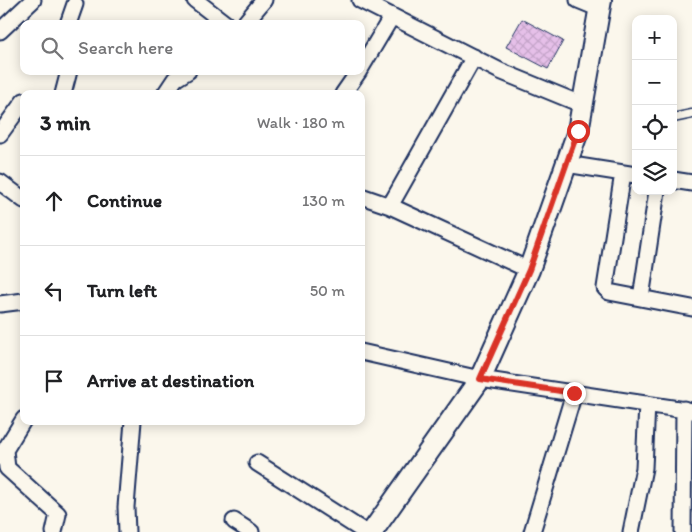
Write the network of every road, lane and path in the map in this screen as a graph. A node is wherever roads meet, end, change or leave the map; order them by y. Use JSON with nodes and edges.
{"nodes":[{"id":1,"x":33,"y":0,"type":"edge"},
{"id":2,"x":195,"y":0,"type":"edge"},
{"id":3,"x":264,"y":0,"type":"edge"},
{"id":4,"x":360,"y":0,"type":"edge"},
{"id":5,"x":578,"y":0,"type":"edge"},
{"id":6,"x":75,"y":4,"type":"dead end"},
{"id":7,"x":601,"y":4,"type":"edge"},
{"id":8,"x":392,"y":16,"type":"junction"},
{"id":9,"x":69,"y":20,"type":"edge"},
{"id":10,"x":221,"y":20,"type":"edge"},
{"id":11,"x":247,"y":20,"type":"edge"},
{"id":12,"x":0,"y":31,"type":"edge"},
{"id":13,"x":474,"y":57,"type":"junction"},
{"id":14,"x":365,"y":61,"type":"edge"},
{"id":15,"x":68,"y":75,"type":"edge"},
{"id":16,"x":182,"y":75,"type":"edge"},
{"id":17,"x":356,"y":75,"type":"edge"},
{"id":18,"x":64,"y":90,"type":"edge"},
{"id":19,"x":168,"y":90,"type":"edge"},
{"id":20,"x":346,"y":90,"type":"edge"},
{"id":21,"x":583,"y":105,"type":"junction"},
{"id":22,"x":20,"y":106,"type":"edge"},
{"id":23,"x":692,"y":114,"type":"edge"},
{"id":24,"x":677,"y":117,"type":"edge"},
{"id":25,"x":0,"y":134,"type":"edge"},
{"id":26,"x":566,"y":164,"type":"junction"},
{"id":27,"x":630,"y":174,"type":"edge"},
{"id":28,"x":677,"y":181,"type":"edge"},
{"id":29,"x":0,"y":182,"type":"edge"},
{"id":30,"x":692,"y":183,"type":"edge"},
{"id":31,"x":656,"y":195,"type":"edge"},
{"id":32,"x":20,"y":197,"type":"edge"},
{"id":33,"x":365,"y":197,"type":"edge"},
{"id":34,"x":390,"y":206,"type":"junction"},
{"id":35,"x":529,"y":270,"type":"junction"},
{"id":36,"x":641,"y":298,"type":"junction"},
{"id":37,"x":20,"y":302,"type":"edge"},
{"id":38,"x":0,"y":304,"type":"edge"},
{"id":39,"x":692,"y":308,"type":"edge"},
{"id":40,"x":365,"y":353,"type":"edge"},
{"id":41,"x":480,"y":379,"type":"junction"},
{"id":42,"x":574,"y":393,"type":"junction"},
{"id":43,"x":647,"y":404,"type":"junction"},
{"id":44,"x":688,"y":410,"type":"edge"},
{"id":45,"x":20,"y":425,"type":"edge"},
{"id":46,"x":133,"y":425,"type":"edge"},
{"id":47,"x":258,"y":463,"type":"dead end"},
{"id":48,"x":234,"y":521,"type":"dead end"},
{"id":49,"x":54,"y":532,"type":"edge"},
{"id":50,"x":127,"y":532,"type":"edge"},
{"id":51,"x":251,"y":532,"type":"edge"},
{"id":52,"x":365,"y":532,"type":"edge"},
{"id":53,"x":372,"y":532,"type":"edge"},
{"id":54,"x":532,"y":532,"type":"edge"},
{"id":55,"x":631,"y":532,"type":"edge"},
{"id":56,"x":683,"y":532,"type":"edge"}],
"edges":[{"from":1,"to":12,"type":"street"},
{"from":2,"to":10,"type":"street"},
{"from":3,"to":11,"type":"street"},
{"from":4,"to":8,"type":"street"},
{"from":5,"to":7,"type":"street"},
{"from":6,"to":9,"type":"street"},
{"from":7,"to":21,"type":"main road"},
{"from":8,"to":13,"type":"street"},
{"from":8,"to":14,"type":"street"},
{"from":13,"to":21,"type":"street"},
{"from":13,"to":34,"type":"street"},
{"from":15,"to":18,"type":"street"},
{"from":16,"to":19,"type":"street"},
{"from":17,"to":20,"type":"street"},
{"from":21,"to":26,"type":"main road"},
{"from":22,"to":25,"type":"street"},
{"from":23,"to":24,"type":"lane"},
{"from":26,"to":27,"type":"street"},
{"from":26,"to":35,"type":"main road"},
{"from":27,"to":36,"type":"street"},
{"from":28,"to":30,"type":"street"},
{"from":29,"to":32,"type":"street"},
{"from":31,"to":36,"type":"street"},
{"from":33,"to":34,"type":"street"},
{"from":34,"to":35,"type":"street"},
{"from":35,"to":41,"type":"main road"},
{"from":36,"to":39,"type":"street"},
{"from":37,"to":38,"type":"street"},
{"from":40,"to":41,"type":"street"},
{"from":41,"to":42,"type":"street"},
{"from":41,"to":53,"type":"main road"},
{"from":42,"to":43,"type":"street"},
{"from":42,"to":54,"type":"street"},
{"from":43,"to":44,"type":"street"},
{"from":43,"to":55,"type":"street"},
{"from":44,"to":56,"type":"street"},
{"from":45,"to":49,"type":"street"},
{"from":46,"to":50,"type":"street"},
{"from":47,"to":52,"type":"street"},
{"from":48,"to":51,"type":"street"}]}
